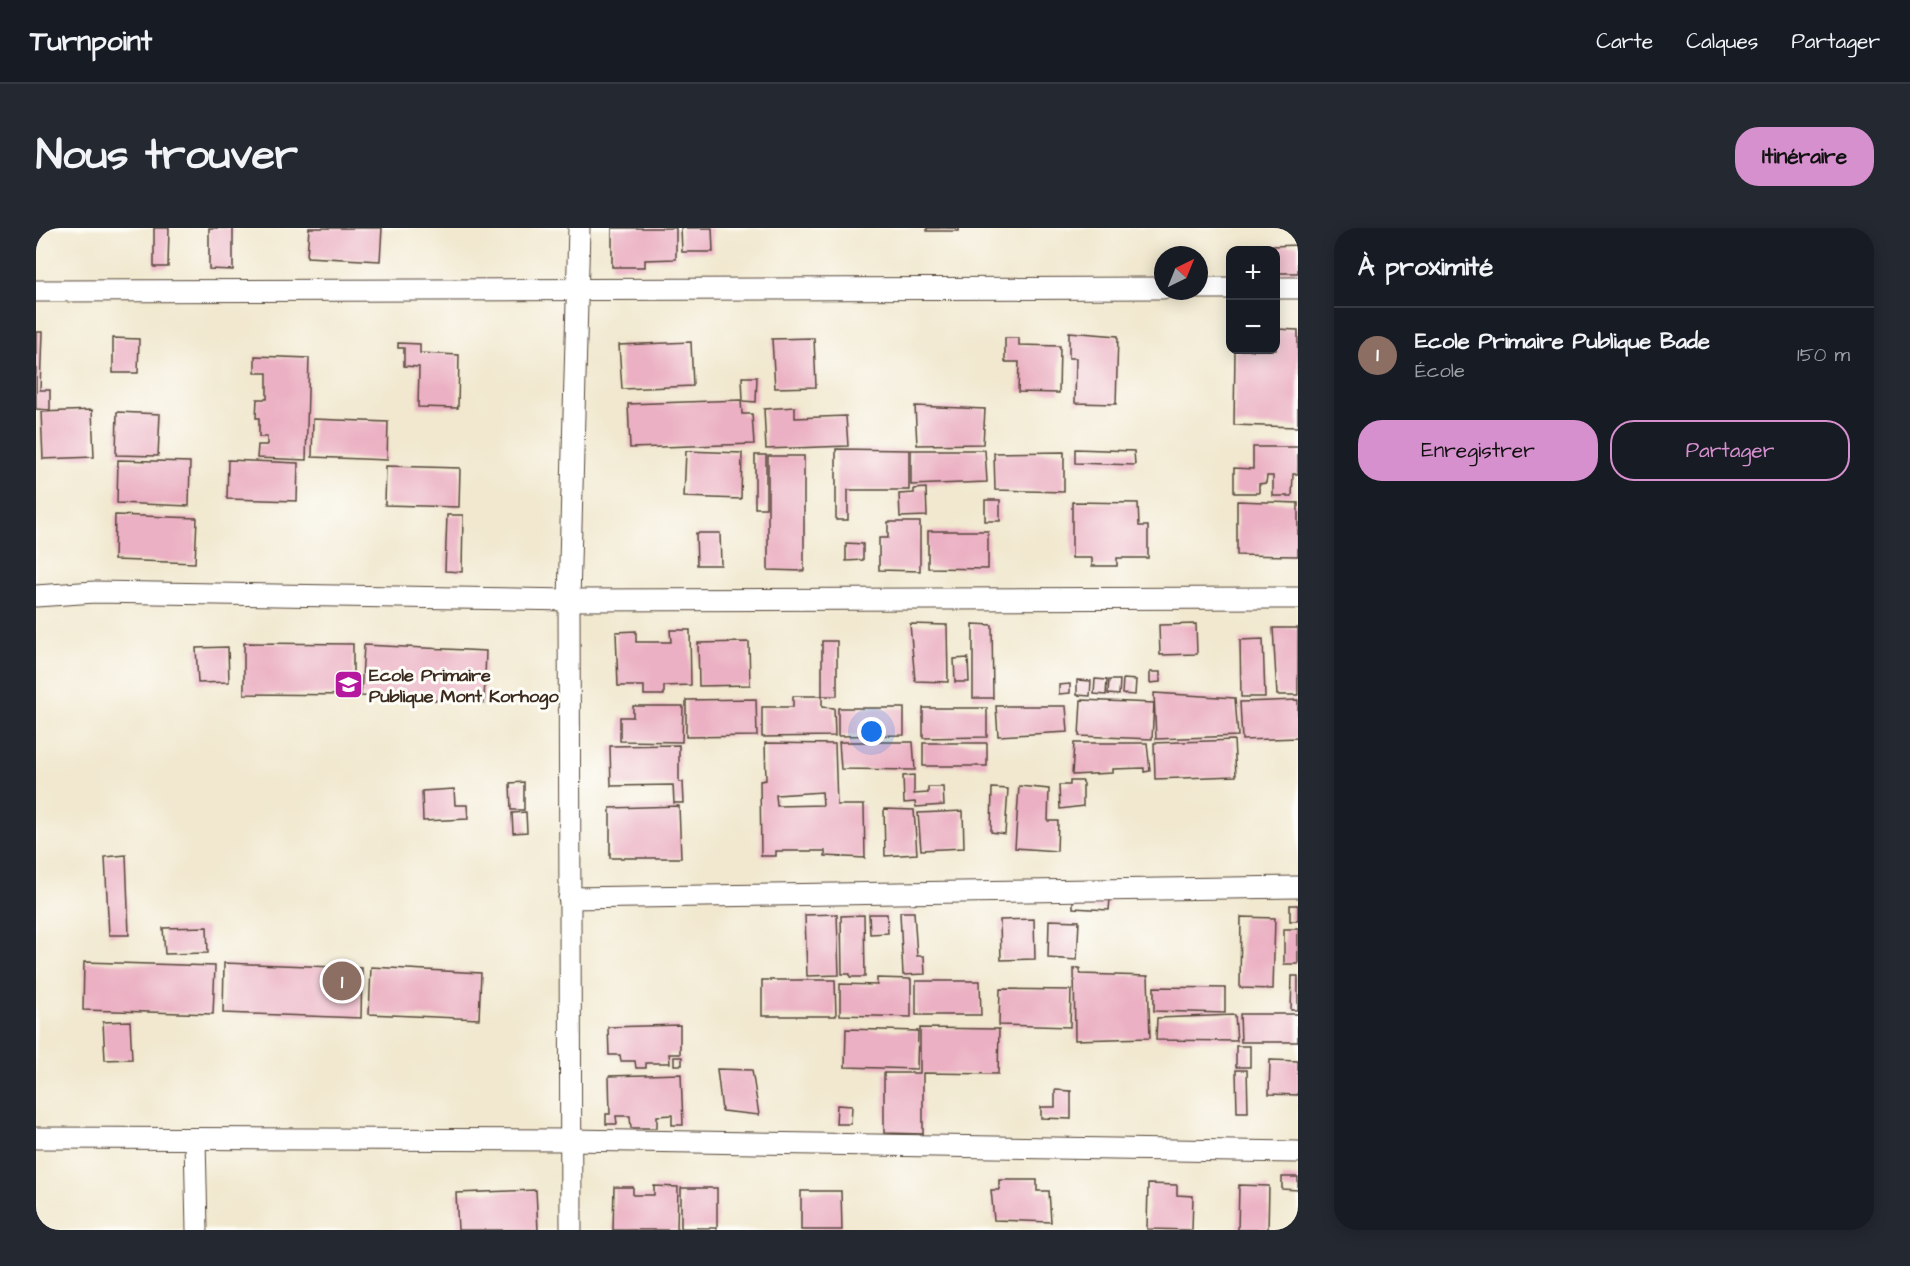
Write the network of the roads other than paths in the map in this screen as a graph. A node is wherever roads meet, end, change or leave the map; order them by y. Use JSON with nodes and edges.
{"nodes":[{"id":1,"x":579,"y":228,"type":"edge"},
{"id":2,"x":1154,"y":288,"type":"edge"},
{"id":3,"x":1208,"y":288,"type":"edge"},
{"id":4,"x":1226,"y":288,"type":"edge"},
{"id":5,"x":1280,"y":288,"type":"edge"},
{"id":6,"x":1298,"y":288,"type":"edge"},
{"id":7,"x":36,"y":291,"type":"edge"},
{"id":8,"x":578,"y":291,"type":"junction"},
{"id":9,"x":36,"y":596,"type":"edge"},
{"id":10,"x":1298,"y":598,"type":"edge"},
{"id":11,"x":569,"y":600,"type":"junction"},
{"id":12,"x":1298,"y":887,"type":"edge"},
{"id":13,"x":569,"y":898,"type":"junction"},
{"id":14,"x":36,"y":1138,"type":"edge"},
{"id":15,"x":195,"y":1139,"type":"junction"},
{"id":16,"x":570,"y":1140,"type":"junction"},
{"id":17,"x":1298,"y":1152,"type":"edge"},
{"id":18,"x":197,"y":1230,"type":"edge"},
{"id":19,"x":571,"y":1230,"type":"edge"}],
"edges":[{"from":1,"to":8,"type":"street"},
{"from":2,"to":8,"type":"street"},
{"from":3,"to":4,"type":"street"},
{"from":5,"to":6,"type":"street"},
{"from":7,"to":8,"type":"street"},
{"from":8,"to":11,"type":"street"},
{"from":9,"to":11,"type":"street"},
{"from":10,"to":11,"type":"street"},
{"from":11,"to":13,"type":"street"},
{"from":12,"to":13,"type":"street"},
{"from":13,"to":16,"type":"street"},
{"from":14,"to":15,"type":"street"},
{"from":15,"to":16,"type":"street"},
{"from":15,"to":18,"type":"street"},
{"from":16,"to":17,"type":"street"},
{"from":16,"to":19,"type":"street"}]}
